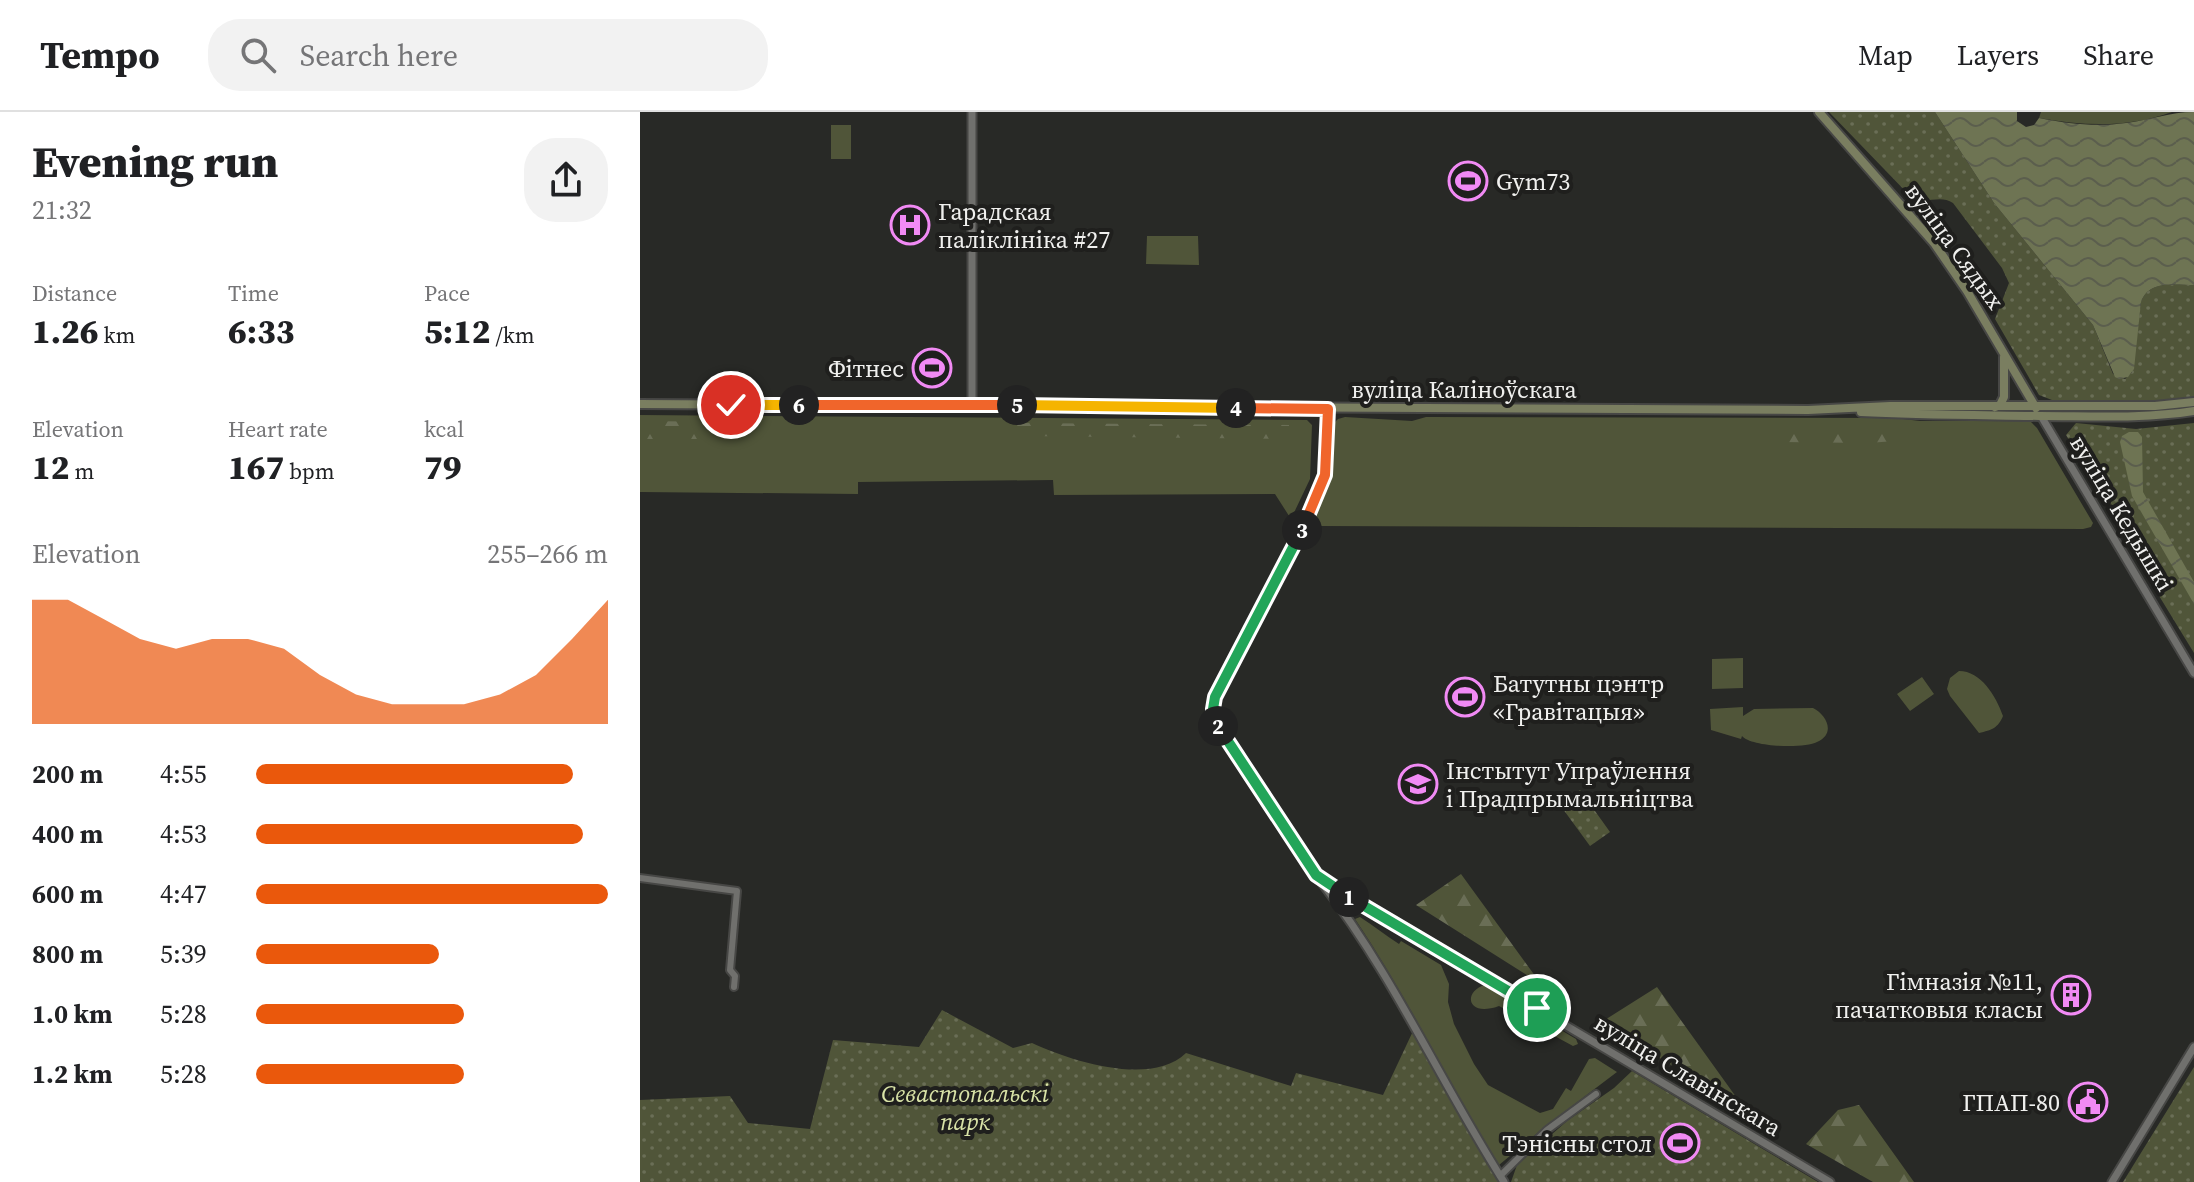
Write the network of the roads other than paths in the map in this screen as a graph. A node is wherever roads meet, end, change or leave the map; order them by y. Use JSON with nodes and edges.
{"nodes":[{"id":1,"x":972,"y":112,"type":"edge"},
{"id":2,"x":1819,"y":112,"type":"edge"},
{"id":3,"x":2004,"y":352,"type":"junction"},
{"id":4,"x":2194,"y":402,"type":"edge"},
{"id":5,"x":640,"y":404,"type":"edge"},
{"id":6,"x":972,"y":404,"type":"junction"},
{"id":7,"x":2035,"y":406,"type":"junction"},
{"id":8,"x":1995,"y":407,"type":"junction"},
{"id":9,"x":1328,"y":409,"type":"junction"},
{"id":10,"x":1808,"y":410,"type":"junction"},
{"id":11,"x":2194,"y":411,"type":"edge"},
{"id":12,"x":2041,"y":416,"type":"junction"},
{"id":13,"x":2194,"y":673,"type":"edge"},
{"id":14,"x":1316,"y":875,"type":"junction"},
{"id":15,"x":640,"y":878,"type":"edge"},
{"id":16,"x":1356,"y":902,"type":"junction"},
{"id":17,"x":1347,"y":915,"type":"junction"},
{"id":18,"x":734,"y":987,"type":"dead end"},
{"id":19,"x":2194,"y":1047,"type":"edge"},
{"id":20,"x":1596,"y":1094,"type":"dead end"},
{"id":21,"x":1502,"y":1179,"type":"edge"},
{"id":22,"x":1830,"y":1182,"type":"edge"},
{"id":23,"x":2112,"y":1182,"type":"edge"}],
"edges":[{"from":1,"to":6,"type":"street"},
{"from":2,"to":3,"type":"main road","name":"вуліца Сядых"},
{"from":3,"to":7,"type":"main road","name":"вуліца Сядых"},
{"from":3,"to":8,"type":"main road"},
{"from":4,"to":7,"type":"main road","name":"вуліца Каліноўскага"},
{"from":5,"to":6,"type":"main road","name":"вуліца Каліноўскага"},
{"from":6,"to":9,"type":"main road","name":"вуліца Каліноўскага"},
{"from":7,"to":8,"type":"main road","name":"вуліца Каліноўскага"},
{"from":7,"to":12,"type":"main road","name":"вуліца Сядых"},
{"from":8,"to":10,"type":"main road","name":"вуліца Каліноўскага"},
{"from":9,"to":10,"type":"main road","name":"вуліца Каліноўскага"},
{"from":9,"to":14,"type":"street","name":"вуліца Славінскага"},
{"from":10,"to":12,"type":"main road","name":"вуліца Каліноўскага"},
{"from":11,"to":12,"type":"main road","name":"вуліца Каліноўскага"},
{"from":12,"to":13,"type":"street","name":"вуліца Кедышкі"},
{"from":14,"to":16,"type":"street","name":"вуліца Славінскага"},
{"from":14,"to":17,"type":"street"},
{"from":15,"to":18,"type":"street"},
{"from":16,"to":17,"type":"street"},
{"from":16,"to":22,"type":"street","name":"вуліца Славінскага"},
{"from":17,"to":21,"type":"street"},
{"from":19,"to":23,"type":"street"},
{"from":20,"to":21,"type":"street"}]}
